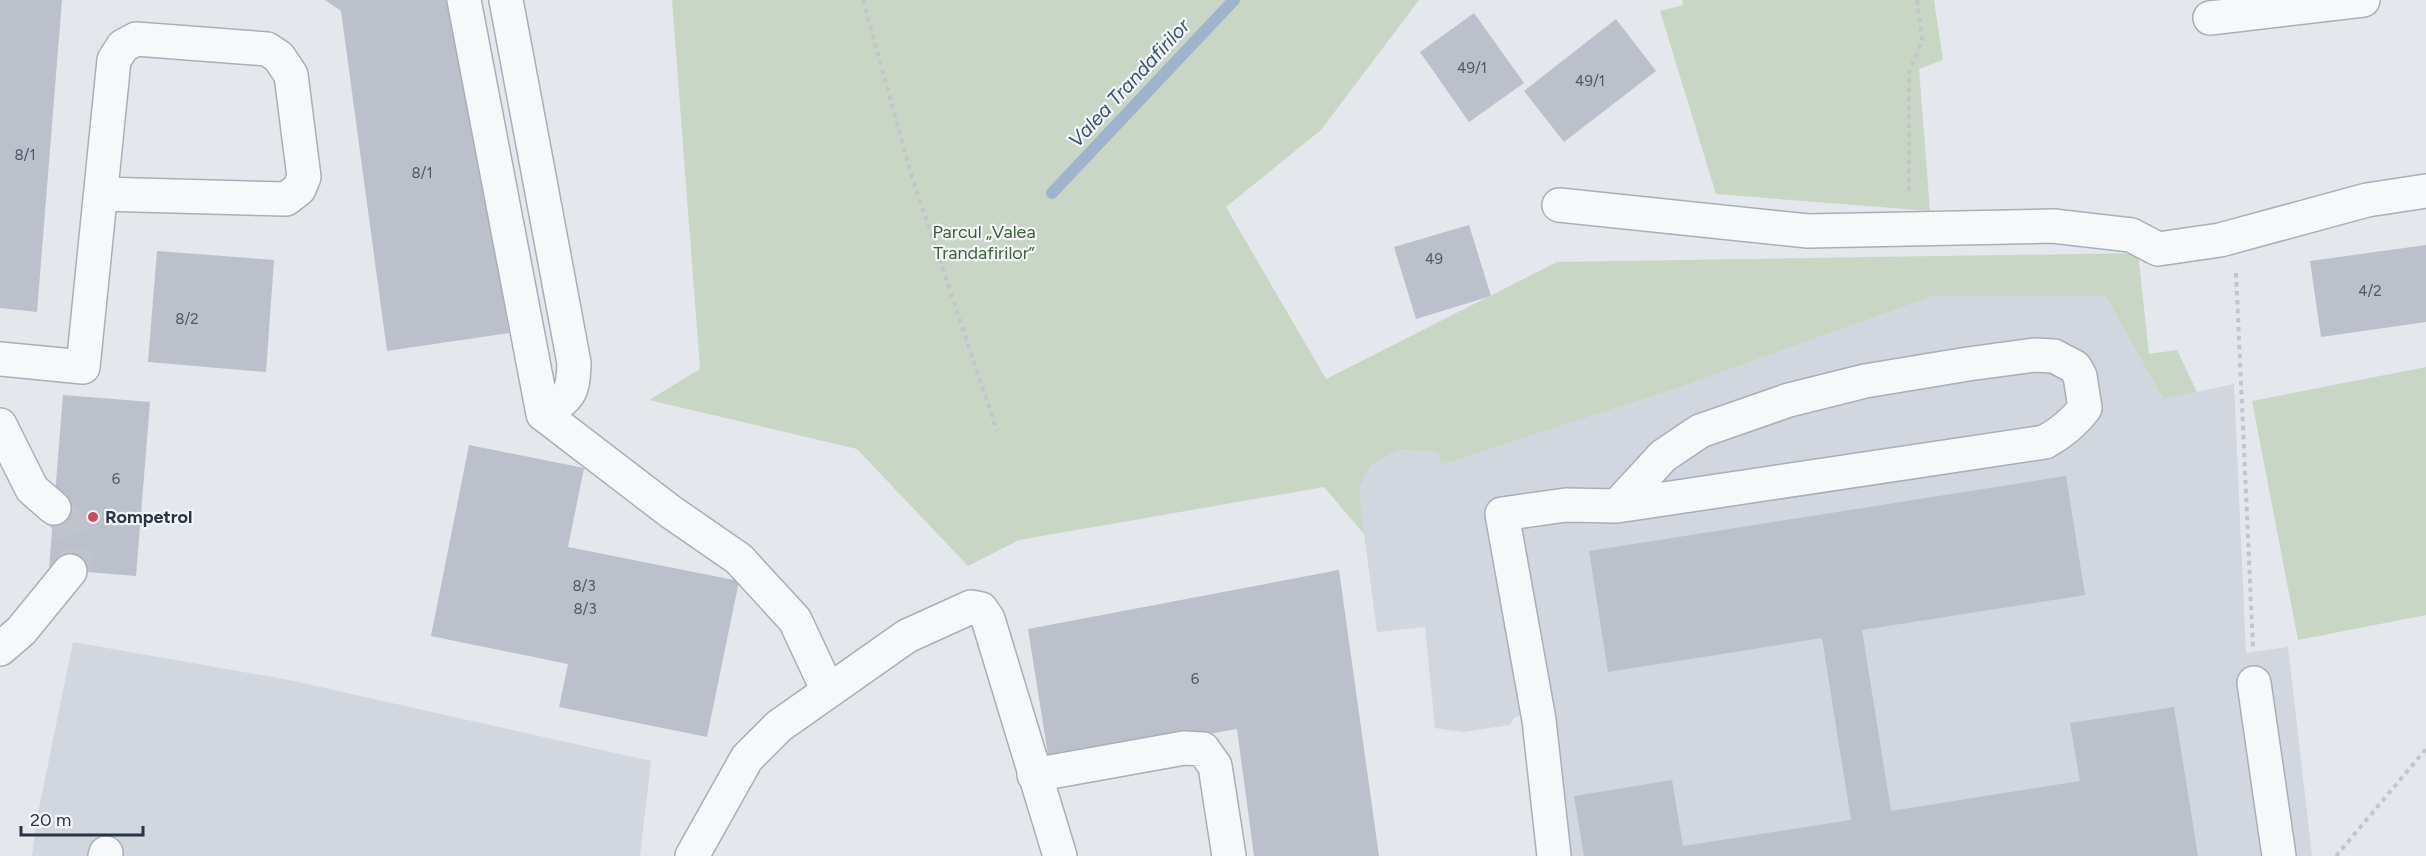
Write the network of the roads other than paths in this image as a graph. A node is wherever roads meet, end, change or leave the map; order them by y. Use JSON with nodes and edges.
{"nodes":[{"id":1,"x":464,"y":0,"type":"edge"},
{"id":2,"x":506,"y":0,"type":"edge"},
{"id":3,"x":2363,"y":0,"type":"edge"},
{"id":4,"x":2210,"y":18,"type":"dead end"},
{"id":5,"x":2426,"y":191,"type":"edge"},
{"id":6,"x":101,"y":194,"type":"junction"},
{"id":7,"x":1559,"y":206,"type":"dead end"},
{"id":8,"x":0,"y":358,"type":"edge"},
{"id":9,"x":543,"y":414,"type":"junction"},
{"id":10,"x":0,"y":425,"type":"edge"},
{"id":11,"x":1617,"y":506,"type":"junction"},
{"id":12,"x":54,"y":508,"type":"tunnel mouth"},
{"id":13,"x":70,"y":571,"type":"tunnel mouth"},
{"id":14,"x":0,"y":649,"type":"edge"},
{"id":15,"x":2254,"y":683,"type":"road end"},
{"id":16,"x":828,"y":691,"type":"junction"},
{"id":17,"x":1034,"y":775,"type":"junction"},
{"id":18,"x":692,"y":856,"type":"edge"},
{"id":19,"x":1060,"y":856,"type":"edge"},
{"id":20,"x":1229,"y":856,"type":"edge"},
{"id":21,"x":1554,"y":856,"type":"edge"},
{"id":22,"x":2279,"y":856,"type":"edge"}],
"edges":[{"from":1,"to":9,"type":"lane"},
{"from":2,"to":9,"type":"lane"},
{"from":3,"to":4,"type":"lane"},
{"from":5,"to":7,"type":"lane"},
{"from":6,"to":6,"type":"lane"},
{"from":6,"to":8,"type":"lane"},
{"from":9,"to":16,"type":"lane"},
{"from":10,"to":12,"type":"lane"},
{"from":11,"to":11,"type":"lane"},
{"from":11,"to":21,"type":"lane"},
{"from":13,"to":14,"type":"lane"},
{"from":15,"to":22,"type":"lane"},
{"from":16,"to":17,"type":"lane"},
{"from":16,"to":18,"type":"lane"},
{"from":17,"to":19,"type":"lane"},
{"from":17,"to":20,"type":"lane"}]}
